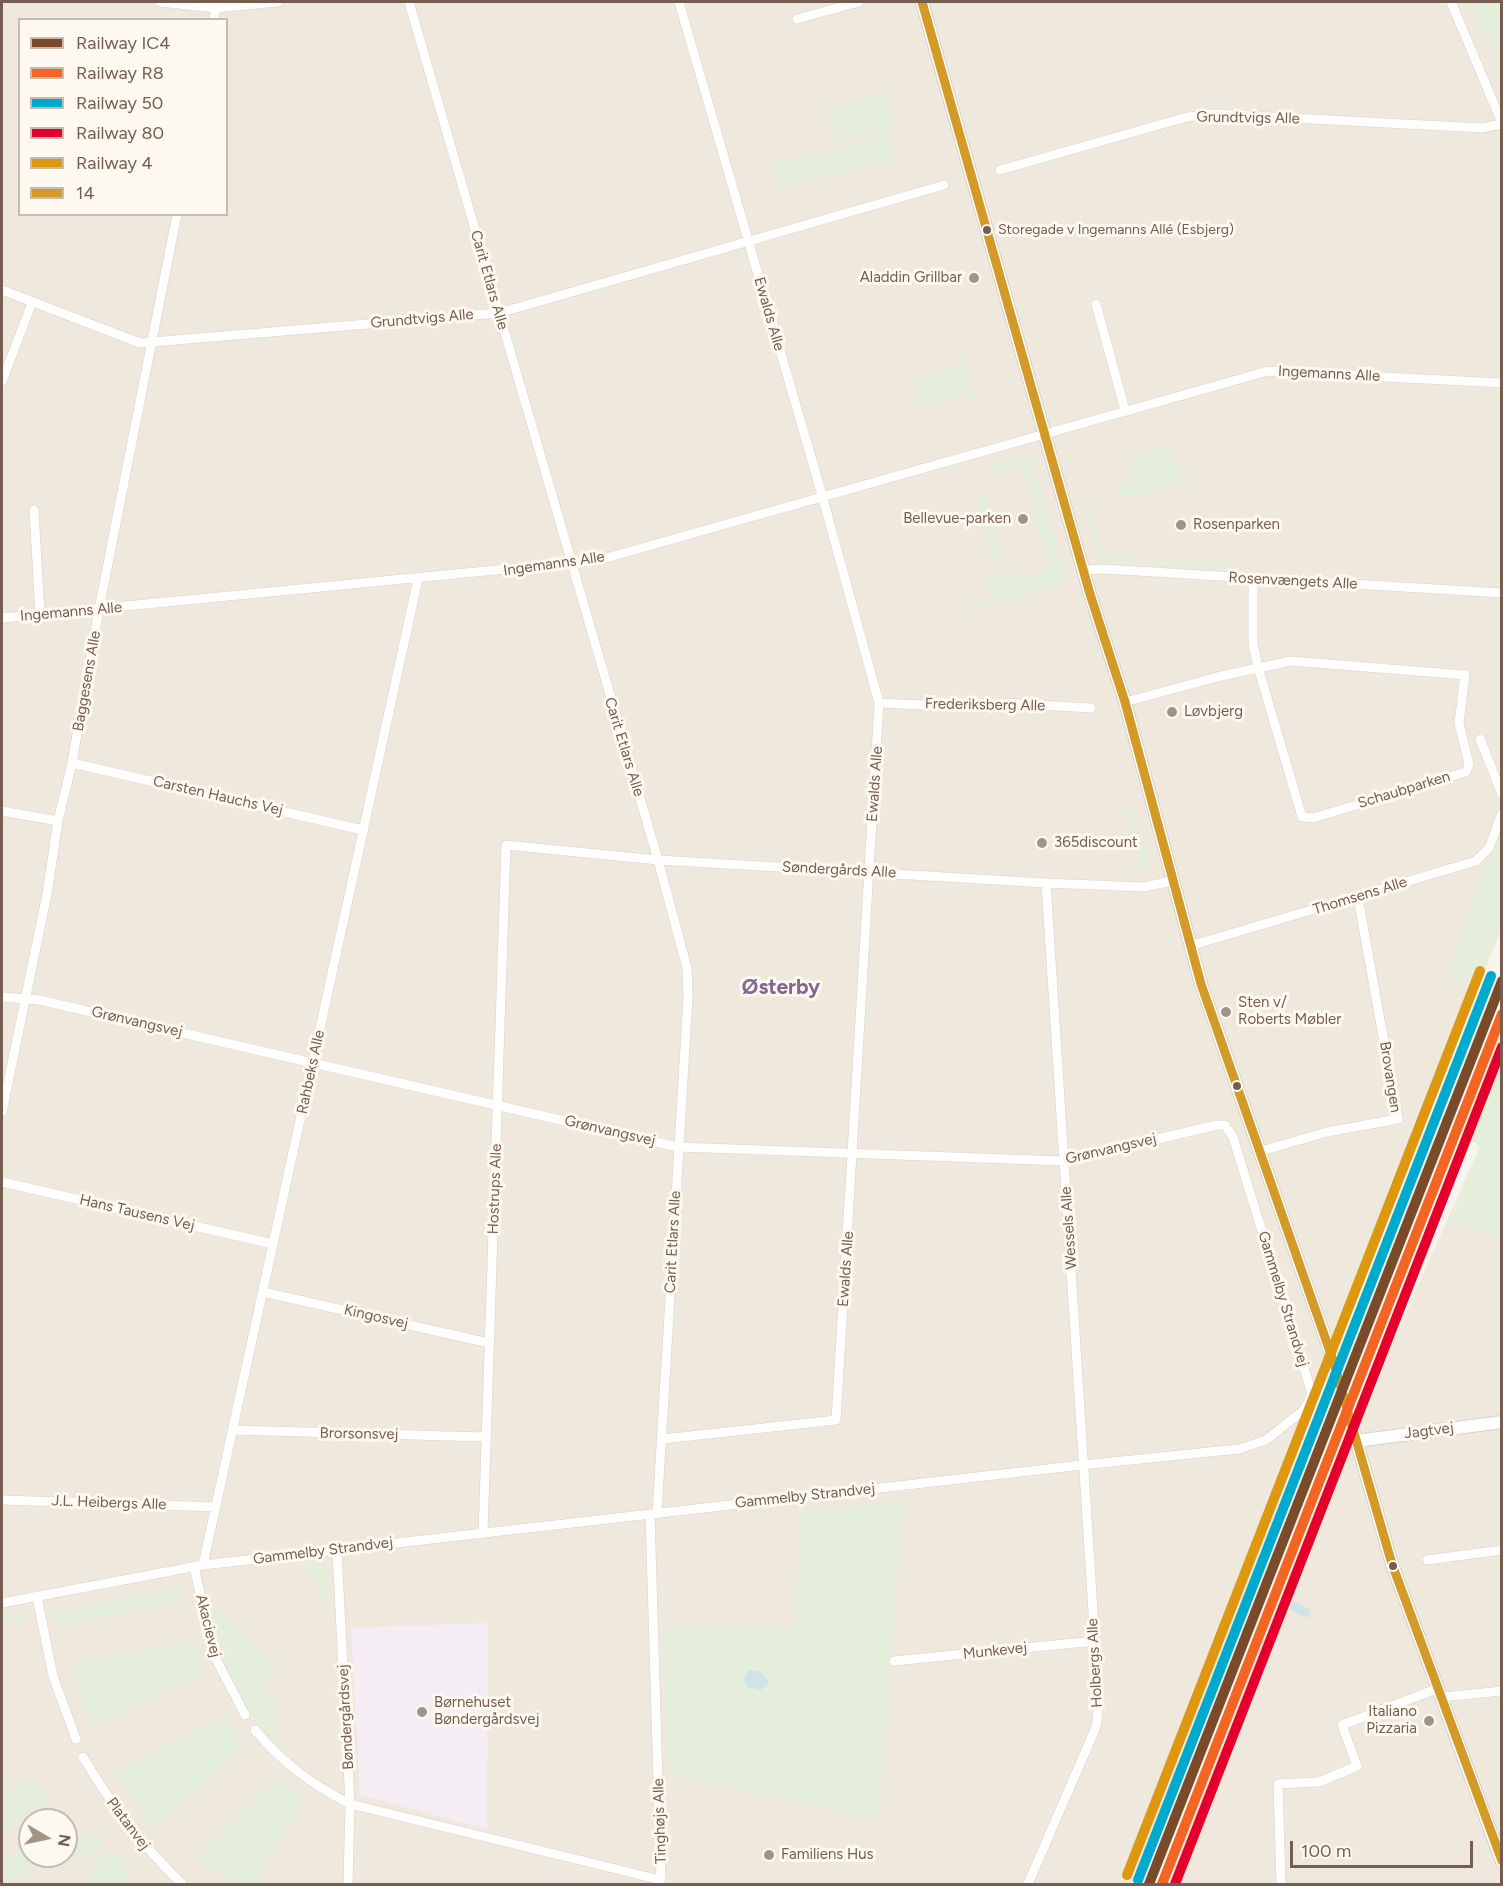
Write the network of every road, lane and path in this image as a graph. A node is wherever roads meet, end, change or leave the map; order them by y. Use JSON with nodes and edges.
{"nodes":[{"id":1,"x":159,"y":2,"type":"edge"},
{"id":2,"x":278,"y":2,"type":"edge"},
{"id":3,"x":409,"y":2,"type":"edge"},
{"id":4,"x":679,"y":2,"type":"edge"},
{"id":5,"x":859,"y":2,"type":"edge"},
{"id":6,"x":922,"y":2,"type":"edge"},
{"id":7,"x":1451,"y":2,"type":"edge"},
{"id":8,"x":217,"y":5,"type":"edge"},
{"id":9,"x":797,"y":19,"type":"dead end"},
{"id":10,"x":1502,"y":123,"type":"edge"},
{"id":11,"x":1000,"y":170,"type":"dead end"},
{"id":12,"x":944,"y":185,"type":"dead end"},
{"id":13,"x":177,"y":216,"type":"edge"},
{"id":14,"x":747,"y":241,"type":"junction"},
{"id":15,"x":2,"y":290,"type":"edge"},
{"id":16,"x":32,"y":303,"type":"junction"},
{"id":17,"x":1096,"y":304,"type":"dead end"},
{"id":18,"x":499,"y":313,"type":"junction"},
{"id":19,"x":153,"y":342,"type":"junction"},
{"id":20,"x":2,"y":381,"type":"edge"},
{"id":21,"x":1502,"y":383,"type":"edge"},
{"id":22,"x":1125,"y":410,"type":"junction"},
{"id":23,"x":1046,"y":432,"type":"junction"},
{"id":24,"x":822,"y":495,"type":"junction"},
{"id":25,"x":34,"y":510,"type":"dead end"},
{"id":26,"x":570,"y":565,"type":"junction"},
{"id":27,"x":1084,"y":570,"type":"junction"},
{"id":28,"x":1253,"y":578,"type":"junction"},
{"id":29,"x":418,"y":579,"type":"junction"},
{"id":30,"x":1502,"y":593,"type":"edge"},
{"id":31,"x":99,"y":609,"type":"junction"},
{"id":32,"x":40,"y":614,"type":"junction"},
{"id":33,"x":2,"y":618,"type":"edge"},
{"id":34,"x":1258,"y":667,"type":"junction"},
{"id":35,"x":1125,"y":702,"type":"junction"},
{"id":36,"x":879,"y":703,"type":"junction"},
{"id":37,"x":1091,"y":708,"type":"dead end"},
{"id":38,"x":1480,"y":739,"type":"dead end"},
{"id":39,"x":72,"y":764,"type":"junction"},
{"id":40,"x":1502,"y":794,"type":"edge"},
{"id":41,"x":2,"y":811,"type":"edge"},
{"id":42,"x":1502,"y":813,"type":"edge"},
{"id":43,"x":58,"y":821,"type":"junction"},
{"id":44,"x":363,"y":830,"type":"junction"},
{"id":45,"x":506,"y":845,"type":"joint"},
{"id":46,"x":658,"y":860,"type":"junction"},
{"id":47,"x":869,"y":871,"type":"junction"},
{"id":48,"x":1172,"y":881,"type":"junction"},
{"id":49,"x":1046,"y":884,"type":"junction"},
{"id":50,"x":1358,"y":898,"type":"junction"},
{"id":51,"x":1190,"y":946,"type":"junction"},
{"id":52,"x":2,"y":997,"type":"edge"},
{"id":53,"x":25,"y":998,"type":"junction"},
{"id":54,"x":312,"y":1063,"type":"junction"},
{"id":55,"x":498,"y":1106,"type":"junction"},
{"id":56,"x":2,"y":1112,"type":"edge"},
{"id":57,"x":1227,"y":1127,"type":"joint"},
{"id":58,"x":678,"y":1147,"type":"junction"},
{"id":59,"x":1261,"y":1151,"type":"junction"},
{"id":60,"x":853,"y":1152,"type":"junction"},
{"id":61,"x":1064,"y":1161,"type":"junction"},
{"id":62,"x":2,"y":1182,"type":"edge"},
{"id":63,"x":273,"y":1244,"type":"junction"},
{"id":64,"x":263,"y":1292,"type":"junction"},
{"id":65,"x":489,"y":1343,"type":"junction"},
{"id":66,"x":1502,"y":1422,"type":"edge"},
{"id":67,"x":232,"y":1430,"type":"junction"},
{"id":68,"x":486,"y":1437,"type":"junction"},
{"id":69,"x":663,"y":1439,"type":"junction"},
{"id":70,"x":1356,"y":1441,"type":"junction"},
{"id":71,"x":1082,"y":1465,"type":"junction"},
{"id":72,"x":2,"y":1500,"type":"edge"},
{"id":73,"x":216,"y":1507,"type":"junction"},
{"id":74,"x":653,"y":1514,"type":"junction"},
{"id":75,"x":483,"y":1533,"type":"junction"},
{"id":76,"x":337,"y":1550,"type":"junction"},
{"id":77,"x":1502,"y":1550,"type":"edge"},
{"id":78,"x":1427,"y":1560,"type":"dead end"},
{"id":79,"x":199,"y":1566,"type":"junction"},
{"id":80,"x":37,"y":1597,"type":"junction"},
{"id":81,"x":2,"y":1603,"type":"edge"},
{"id":82,"x":1095,"y":1641,"type":"junction"},
{"id":83,"x":894,"y":1661,"type":"dead end"},
{"id":84,"x":1502,"y":1691,"type":"edge"},
{"id":85,"x":1440,"y":1693,"type":"junction"},
{"id":86,"x":245,"y":1715,"type":"dead end"},
{"id":87,"x":255,"y":1730,"type":"dead end"},
{"id":88,"x":76,"y":1739,"type":"dead end"},
{"id":89,"x":83,"y":1757,"type":"dead end"},
{"id":90,"x":350,"y":1804,"type":"junction"},
{"id":91,"x":1502,"y":1862,"type":"edge"},
{"id":92,"x":182,"y":1884,"type":"edge"},
{"id":93,"x":348,"y":1884,"type":"edge"},
{"id":94,"x":1028,"y":1884,"type":"edge"},
{"id":95,"x":1281,"y":1884,"type":"edge"}],
"edges":[{"from":1,"to":8,"type":"street"},
{"from":2,"to":8,"type":"street"},
{"from":3,"to":18,"type":"street","name":"Carit Etlars Alle"},
{"from":4,"to":14,"type":"street","name":"Ewalds Alle"},
{"from":5,"to":9,"type":"street"},
{"from":6,"to":23,"type":"street"},
{"from":7,"to":10,"type":"street"},
{"from":10,"to":11,"type":"street","name":"Grundtvigs Alle"},
{"from":12,"to":14,"type":"street","name":"Grundtvigs Alle"},
{"from":13,"to":19,"type":"street","name":"Baggesens Alle"},
{"from":14,"to":18,"type":"street","name":"Grundtvigs Alle"},
{"from":14,"to":24,"type":"street","name":"Ewalds Alle"},
{"from":15,"to":16,"type":"street","name":"Grundtvigs Alle"},
{"from":16,"to":19,"type":"street","name":"Grundtvigs Alle"},
{"from":16,"to":20,"type":"street"},
{"from":17,"to":22,"type":"street"},
{"from":18,"to":19,"type":"street","name":"Grundtvigs Alle"},
{"from":18,"to":26,"type":"street","name":"Carit Etlars Alle"},
{"from":19,"to":31,"type":"street","name":"Baggesens Alle"},
{"from":21,"to":22,"type":"street","name":"Ingemanns Alle"},
{"from":22,"to":23,"type":"street","name":"Ingemanns Alle"},
{"from":23,"to":24,"type":"street","name":"Ingemanns Alle"},
{"from":23,"to":27,"type":"street"},
{"from":24,"to":26,"type":"street","name":"Ingemanns Alle"},
{"from":24,"to":36,"type":"street","name":"Ewalds Alle"},
{"from":25,"to":32,"type":"street"},
{"from":26,"to":29,"type":"street","name":"Ingemanns Alle"},
{"from":26,"to":46,"type":"street","name":"Carit Etlars Alle"},
{"from":27,"to":28,"type":"street","name":"Rosenvængets Alle"},
{"from":27,"to":35,"type":"street"},
{"from":28,"to":30,"type":"street","name":"Rosenvængets Alle"},
{"from":28,"to":34,"type":"street","name":"Schaubparken"},
{"from":29,"to":31,"type":"street","name":"Ingemanns Alle"},
{"from":29,"to":44,"type":"street","name":"Rahbeks Alle"},
{"from":31,"to":32,"type":"street","name":"Ingemanns Alle"},
{"from":31,"to":39,"type":"street","name":"Baggesens Alle"},
{"from":32,"to":33,"type":"street","name":"Ingemanns Alle"},
{"from":34,"to":34,"type":"street","name":"Schaubparken"},
{"from":34,"to":35,"type":"street","name":"Schaubparken"},
{"from":35,"to":48,"type":"street"},
{"from":36,"to":37,"type":"street","name":"Frederiksberg Alle"},
{"from":36,"to":47,"type":"street","name":"Ewalds Alle"},
{"from":38,"to":40,"type":"street"},
{"from":39,"to":43,"type":"street","name":"Baggesens Alle"},
{"from":39,"to":44,"type":"street","name":"Carsten Hauchs Vej"},
{"from":41,"to":43,"type":"street"},
{"from":42,"to":50,"type":"street","name":"Thomsens Alle"},
{"from":43,"to":53,"type":"street","name":"Baggesens Alle"},
{"from":44,"to":54,"type":"street","name":"Rahbeks Alle"},
{"from":45,"to":46,"type":"street","name":"Søndergårds Alle"},
{"from":45,"to":55,"type":"street","name":"Hostrups Alle"},
{"from":46,"to":47,"type":"street","name":"Søndergårds Alle"},
{"from":46,"to":58,"type":"street","name":"Carit Etlars Alle"},
{"from":47,"to":49,"type":"street","name":"Søndergårds Alle"},
{"from":47,"to":60,"type":"street","name":"Ewalds Alle"},
{"from":48,"to":49,"type":"street","name":"Søndergårds Alle"},
{"from":48,"to":51,"type":"street"},
{"from":49,"to":61,"type":"street","name":"Wessels Alle"},
{"from":50,"to":51,"type":"street","name":"Thomsens Alle"},
{"from":50,"to":59,"type":"street","name":"Brovangen"},
{"from":51,"to":59,"type":"street"},
{"from":52,"to":53,"type":"street","name":"Grønvangsvej"},
{"from":53,"to":54,"type":"street","name":"Grønvangsvej"},
{"from":53,"to":56,"type":"street","name":"Baggesens Alle"},
{"from":54,"to":55,"type":"street","name":"Grønvangsvej"},
{"from":54,"to":63,"type":"street","name":"Rahbeks Alle"},
{"from":55,"to":58,"type":"street","name":"Grønvangsvej"},
{"from":55,"to":65,"type":"street","name":"Hostrups Alle"},
{"from":57,"to":61,"type":"street","name":"Grønvangsvej"},
{"from":57,"to":71,"type":"street","name":"Gammelby Strandvej"},
{"from":58,"to":60,"type":"street","name":"Grønvangsvej"},
{"from":58,"to":69,"type":"street","name":"Carit Etlars Alle"},
{"from":59,"to":70,"type":"street"},
{"from":60,"to":61,"type":"street","name":"Grønvangsvej"},
{"from":60,"to":69,"type":"street","name":"Ewalds Alle"},
{"from":61,"to":71,"type":"street","name":"Wessels Alle"},
{"from":62,"to":63,"type":"street","name":"Hans Tausens Vej"},
{"from":63,"to":64,"type":"street","name":"Rahbeks Alle"},
{"from":64,"to":65,"type":"street","name":"Kingosvej"},
{"from":64,"to":67,"type":"street","name":"Rahbeks Alle"},
{"from":65,"to":68,"type":"street","name":"Hostrups Alle"},
{"from":66,"to":70,"type":"street","name":"Jagtvej"},
{"from":67,"to":68,"type":"street","name":"Brorsonsvej"},
{"from":67,"to":73,"type":"street","name":"Rahbeks Alle"},
{"from":68,"to":75,"type":"street","name":"Hostrups Alle"},
{"from":69,"to":74,"type":"street","name":"Carit Etlars Alle"},
{"from":70,"to":85,"type":"street"},
{"from":71,"to":74,"type":"street","name":"Gammelby Strandvej"},
{"from":71,"to":82,"type":"street","name":"Holbergs Alle"},
{"from":72,"to":73,"type":"street","name":"J.L. Heibergs Alle"},
{"from":73,"to":79,"type":"street","name":"Rahbeks Alle"},
{"from":74,"to":75,"type":"street","name":"Gammelby Strandvej"},
{"from":74,"to":90,"type":"street","name":"Tinghøjs Alle"},
{"from":75,"to":76,"type":"street","name":"Gammelby Strandvej"},
{"from":76,"to":79,"type":"street","name":"Gammelby Strandvej"},
{"from":76,"to":90,"type":"street","name":"Bøndergårdsvej"},
{"from":77,"to":78,"type":"street"},
{"from":79,"to":80,"type":"street","name":"Gammelby Strandvej"},
{"from":79,"to":86,"type":"street","name":"Akacievej"},
{"from":80,"to":81,"type":"street","name":"Gammelby Strandvej"},
{"from":80,"to":88,"type":"street"},
{"from":82,"to":83,"type":"street","name":"Munkevej"},
{"from":82,"to":94,"type":"street","name":"Holbergs Alle"},
{"from":84,"to":85,"type":"street"},
{"from":85,"to":91,"type":"street"},
{"from":85,"to":95,"type":"street"},
{"from":87,"to":90,"type":"street"},
{"from":89,"to":92,"type":"street","name":"Platanvej"},
{"from":90,"to":93,"type":"street","name":"Bøndergårdsvej"}]}
